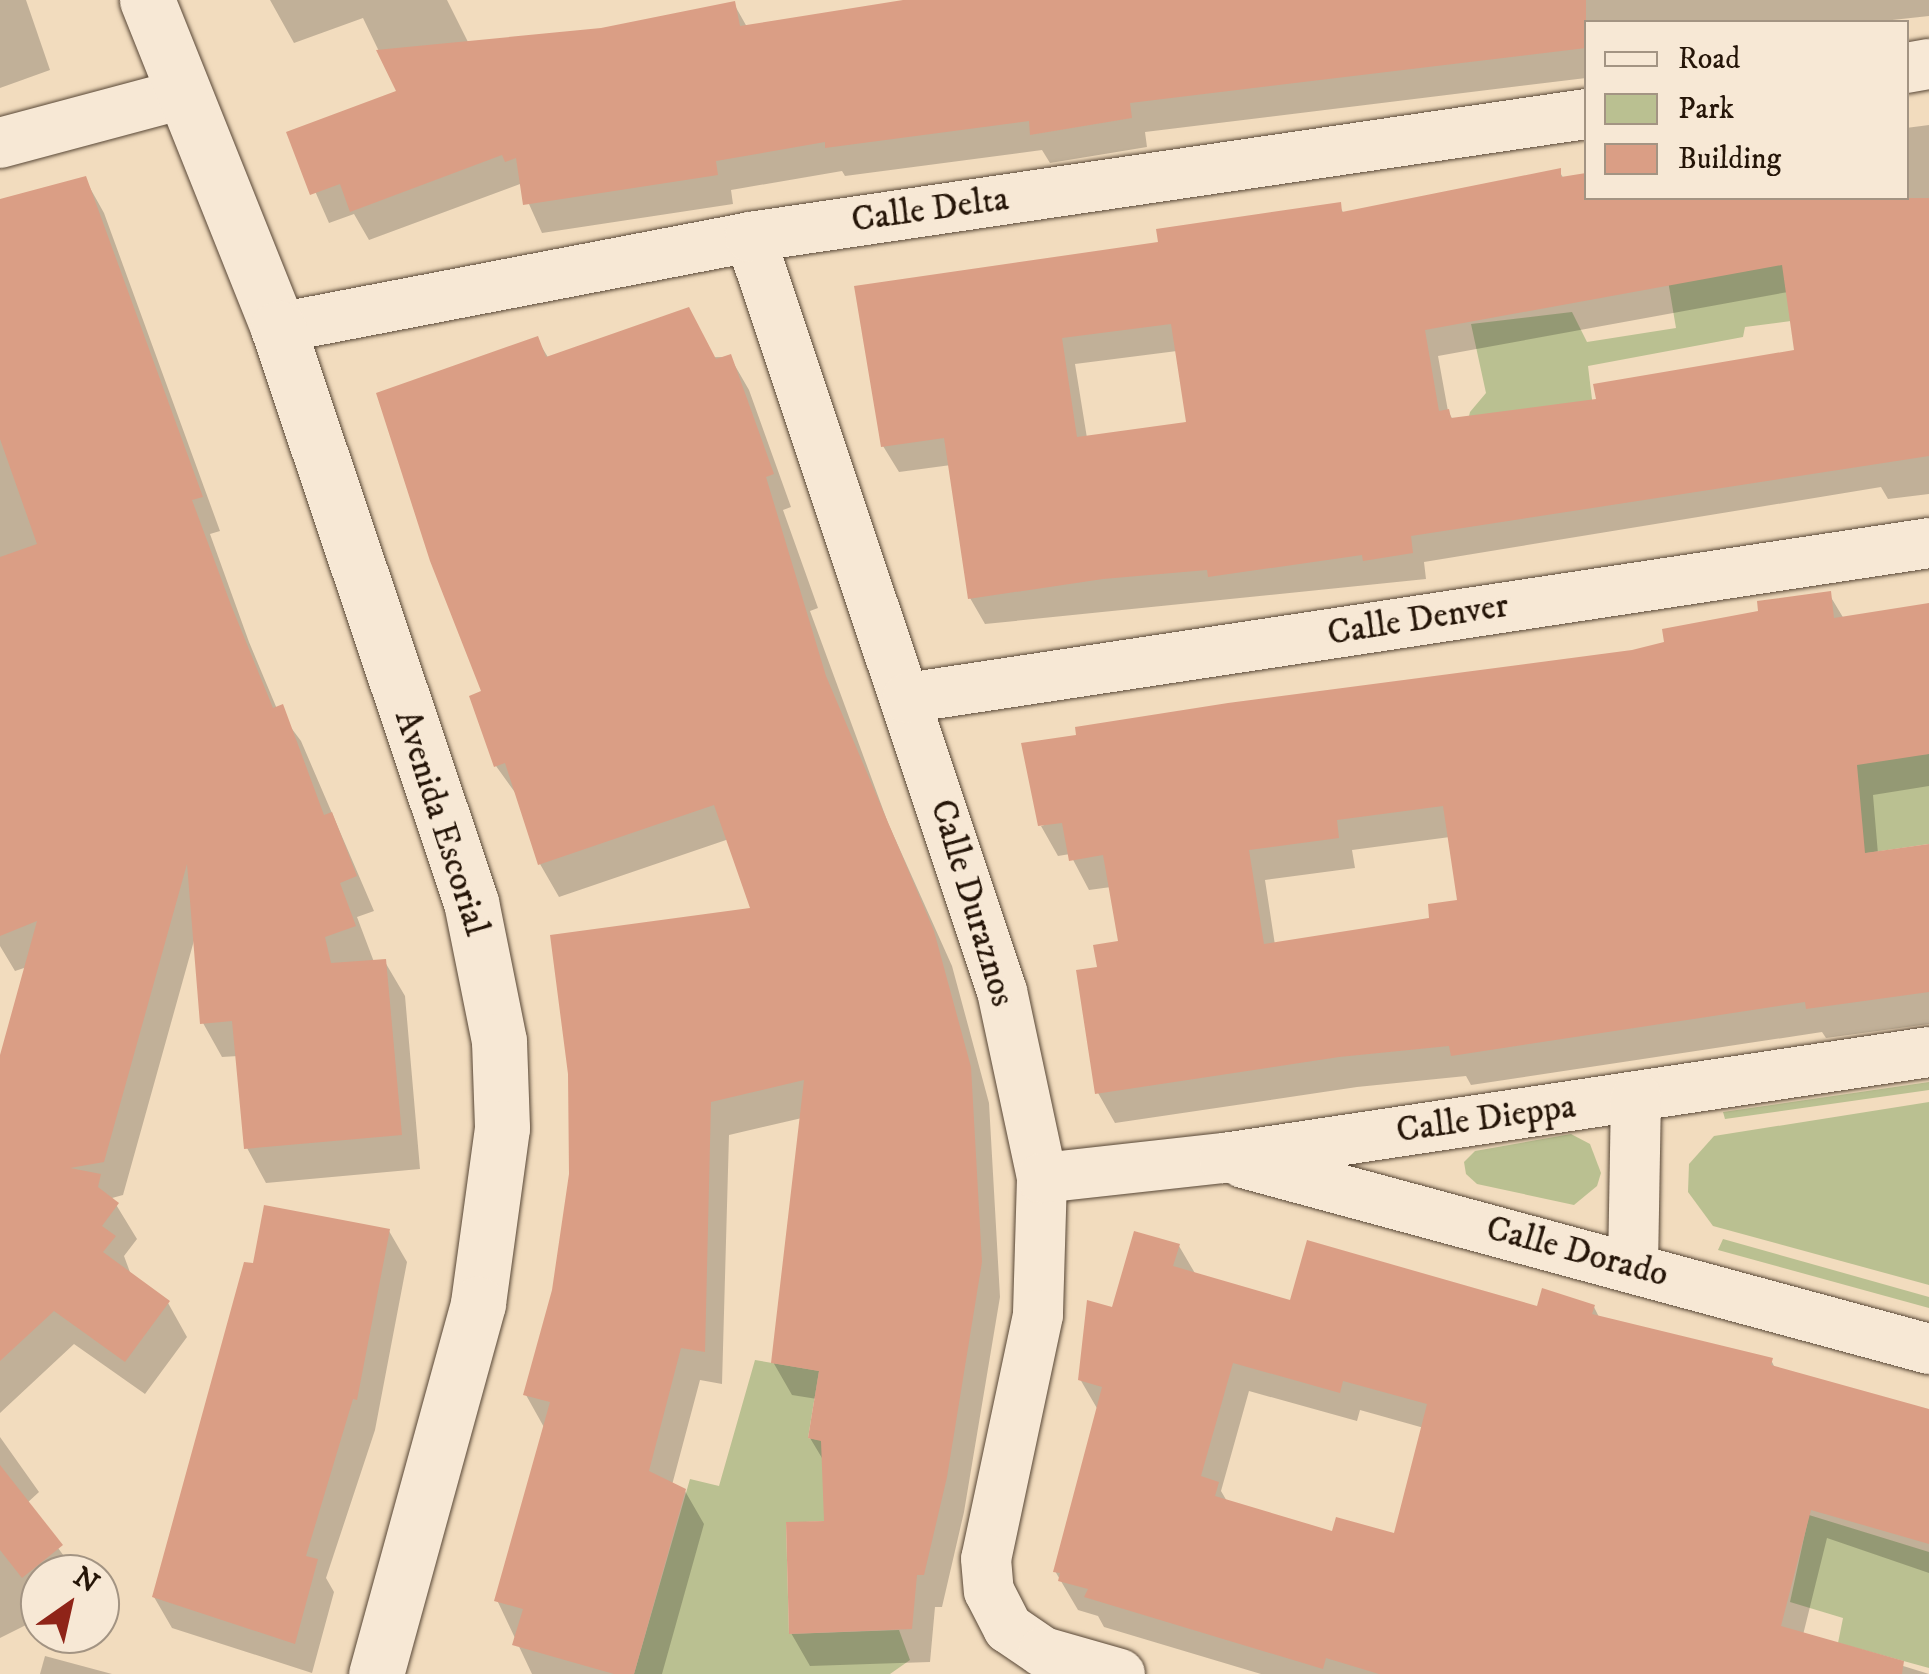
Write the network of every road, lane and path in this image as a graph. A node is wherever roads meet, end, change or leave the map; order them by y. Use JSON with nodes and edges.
{"nodes":[{"id":1,"x":148,"y":0,"type":"edge"},
{"id":2,"x":182,"y":94,"type":"junction"},
{"id":3,"x":1584,"y":114,"type":"edge"},
{"id":4,"x":0,"y":143,"type":"edge"},
{"id":5,"x":750,"y":236,"type":"junction"},
{"id":6,"x":278,"y":328,"type":"junction"},
{"id":7,"x":1929,"y":543,"type":"edge"},
{"id":8,"x":906,"y":698,"type":"junction"},
{"id":9,"x":1929,"y":1052,"type":"edge"},
{"id":10,"x":1636,"y":1097,"type":"junction"},
{"id":11,"x":1224,"y":1158,"type":"junction"},
{"id":12,"x":1042,"y":1178,"type":"junction"},
{"id":13,"x":1632,"y":1267,"type":"junction"},
{"id":14,"x":1929,"y":1349,"type":"edge"},
{"id":15,"x":376,"y":1674,"type":"edge"},
{"id":16,"x":1120,"y":1674,"type":"edge"}],
"edges":[{"from":1,"to":2,"type":"street","name":"Avenida Escorial"},
{"from":2,"to":4,"type":"street"},
{"from":2,"to":6,"type":"street","name":"Avenida Escorial"},
{"from":3,"to":5,"type":"street","name":"Calle Delta"},
{"from":5,"to":6,"type":"street","name":"Calle Delta"},
{"from":5,"to":8,"type":"street","name":"Calle Duraznos"},
{"from":6,"to":15,"type":"street","name":"Avenida Escorial"},
{"from":7,"to":8,"type":"street","name":"Calle Denver"},
{"from":8,"to":12,"type":"street","name":"Calle Duraznos"},
{"from":9,"to":10,"type":"street","name":"Calle Dieppa"},
{"from":10,"to":11,"type":"street","name":"Calle Dieppa"},
{"from":10,"to":13,"type":"street"},
{"from":11,"to":12,"type":"street","name":"Calle Dieppa"},
{"from":11,"to":13,"type":"street","name":"Calle Dorado"},
{"from":12,"to":16,"type":"street","name":"Calle Duraznos"},
{"from":13,"to":14,"type":"street","name":"Calle Dorado"}]}
